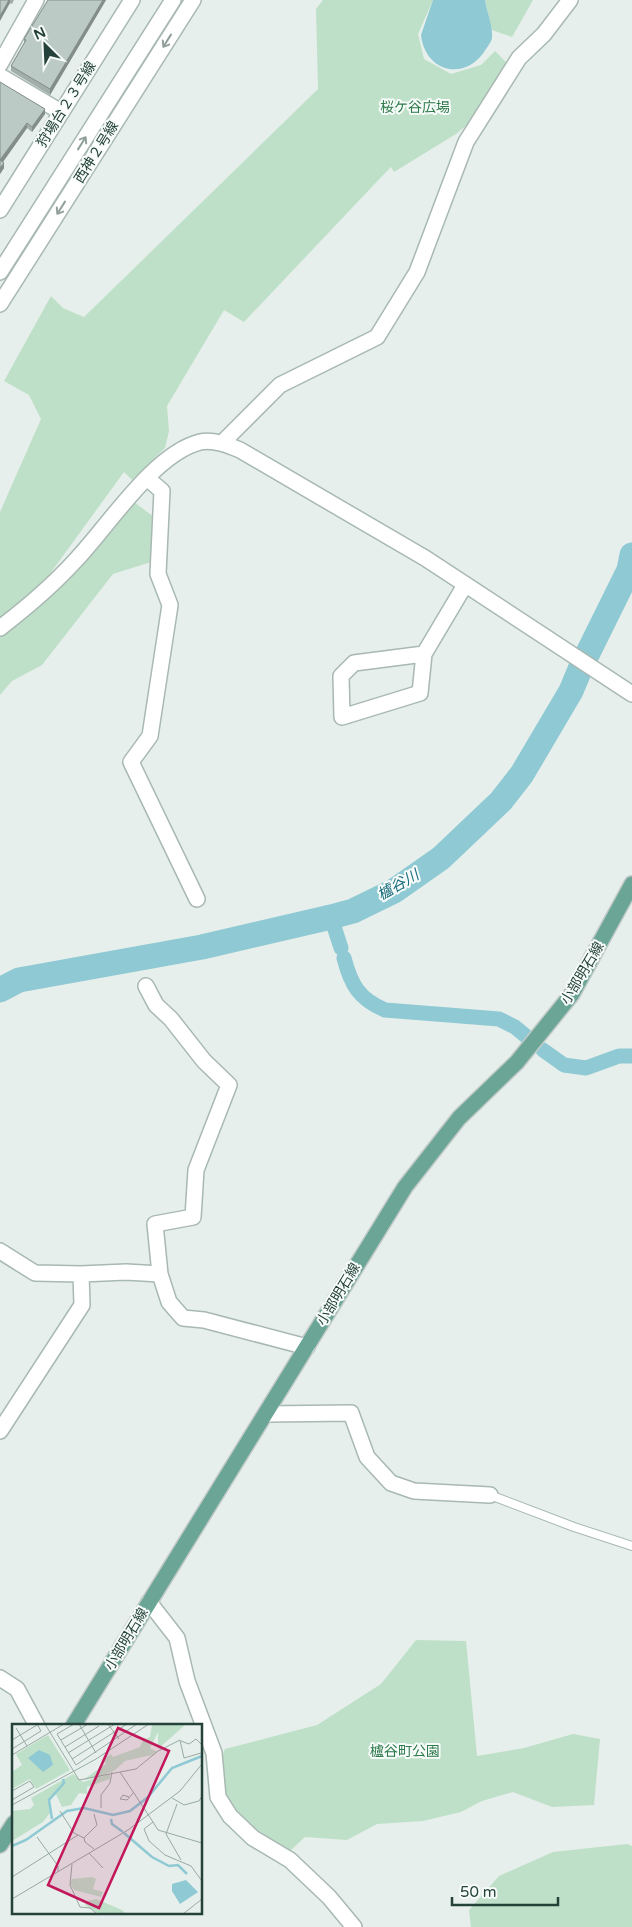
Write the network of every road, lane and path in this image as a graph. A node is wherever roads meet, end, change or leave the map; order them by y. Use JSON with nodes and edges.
{"nodes":[{"id":1,"x":36,"y":0,"type":"edge"},
{"id":2,"x":132,"y":0,"type":"edge"},
{"id":3,"x":173,"y":0,"type":"edge"},
{"id":4,"x":193,"y":0,"type":"edge"},
{"id":5,"x":570,"y":0,"type":"edge"},
{"id":6,"x":0,"y":64,"type":"edge"},
{"id":7,"x":0,"y":76,"type":"edge"},
{"id":8,"x":61,"y":112,"type":"junction"},
{"id":9,"x":0,"y":210,"type":"edge"},
{"id":10,"x":0,"y":272,"type":"edge"},
{"id":11,"x":0,"y":304,"type":"edge"},
{"id":12,"x":222,"y":443,"type":"junction"},
{"id":13,"x":147,"y":478,"type":"junction"},
{"id":14,"x":465,"y":585,"type":"junction"},
{"id":15,"x":0,"y":628,"type":"edge"},
{"id":16,"x":424,"y":654,"type":"junction"},
{"id":17,"x":627,"y":690,"type":"edge"},
{"id":18,"x":632,"y":884,"type":"edge"},
{"id":19,"x":197,"y":899,"type":"dead end"},
{"id":20,"x":146,"y":986,"type":"dead end"},
{"id":21,"x":0,"y":1251,"type":"edge"},
{"id":22,"x":81,"y":1274,"type":"junction"},
{"id":23,"x":160,"y":1274,"type":"junction"},
{"id":24,"x":307,"y":1346,"type":"junction"},
{"id":25,"x":266,"y":1414,"type":"junction"},
{"id":26,"x":0,"y":1431,"type":"edge"},
{"id":27,"x":490,"y":1495,"type":"joint"},
{"id":28,"x":632,"y":1546,"type":"edge"},
{"id":29,"x":149,"y":1602,"type":"junction"},
{"id":30,"x":0,"y":1678,"type":"edge"},
{"id":31,"x":36,"y":1724,"type":"edge"},
{"id":32,"x":74,"y":1724,"type":"edge"},
{"id":33,"x":12,"y":1825,"type":"edge"},
{"id":34,"x":0,"y":1845,"type":"edge"},
{"id":35,"x":354,"y":1927,"type":"edge"}],
"edges":[{"from":1,"to":6,"type":"street"},
{"from":2,"to":8,"type":"street","name":"狩場台２３号線"},
{"from":10,"to":3,"type":"street","name":"西神２号線","one_way":true},
{"from":4,"to":11,"type":"street","name":"西神２号線","one_way":true},
{"from":5,"to":12,"type":"street"},
{"from":7,"to":8,"type":"street"},
{"from":8,"to":9,"type":"street","name":"狩場台２３号線"},
{"from":12,"to":13,"type":"street"},
{"from":12,"to":14,"type":"street"},
{"from":13,"to":15,"type":"street"},
{"from":13,"to":19,"type":"street"},
{"from":14,"to":16,"type":"street"},
{"from":14,"to":17,"type":"street"},
{"from":16,"to":16,"type":"street"},
{"from":18,"to":24,"type":"main road","name":"小部明石線"},
{"from":20,"to":23,"type":"street"},
{"from":21,"to":22,"type":"street"},
{"from":22,"to":23,"type":"street"},
{"from":22,"to":26,"type":"street"},
{"from":23,"to":24,"type":"street"},
{"from":24,"to":25,"type":"main road","name":"小部明石線"},
{"from":25,"to":27,"type":"street"},
{"from":25,"to":29,"type":"main road","name":"小部明石線"},
{"from":27,"to":28,"type":"lane"},
{"from":29,"to":32,"type":"main road","name":"小部明石線"},
{"from":29,"to":35,"type":"street"},
{"from":30,"to":31,"type":"street"},
{"from":33,"to":34,"type":"main road"}]}
